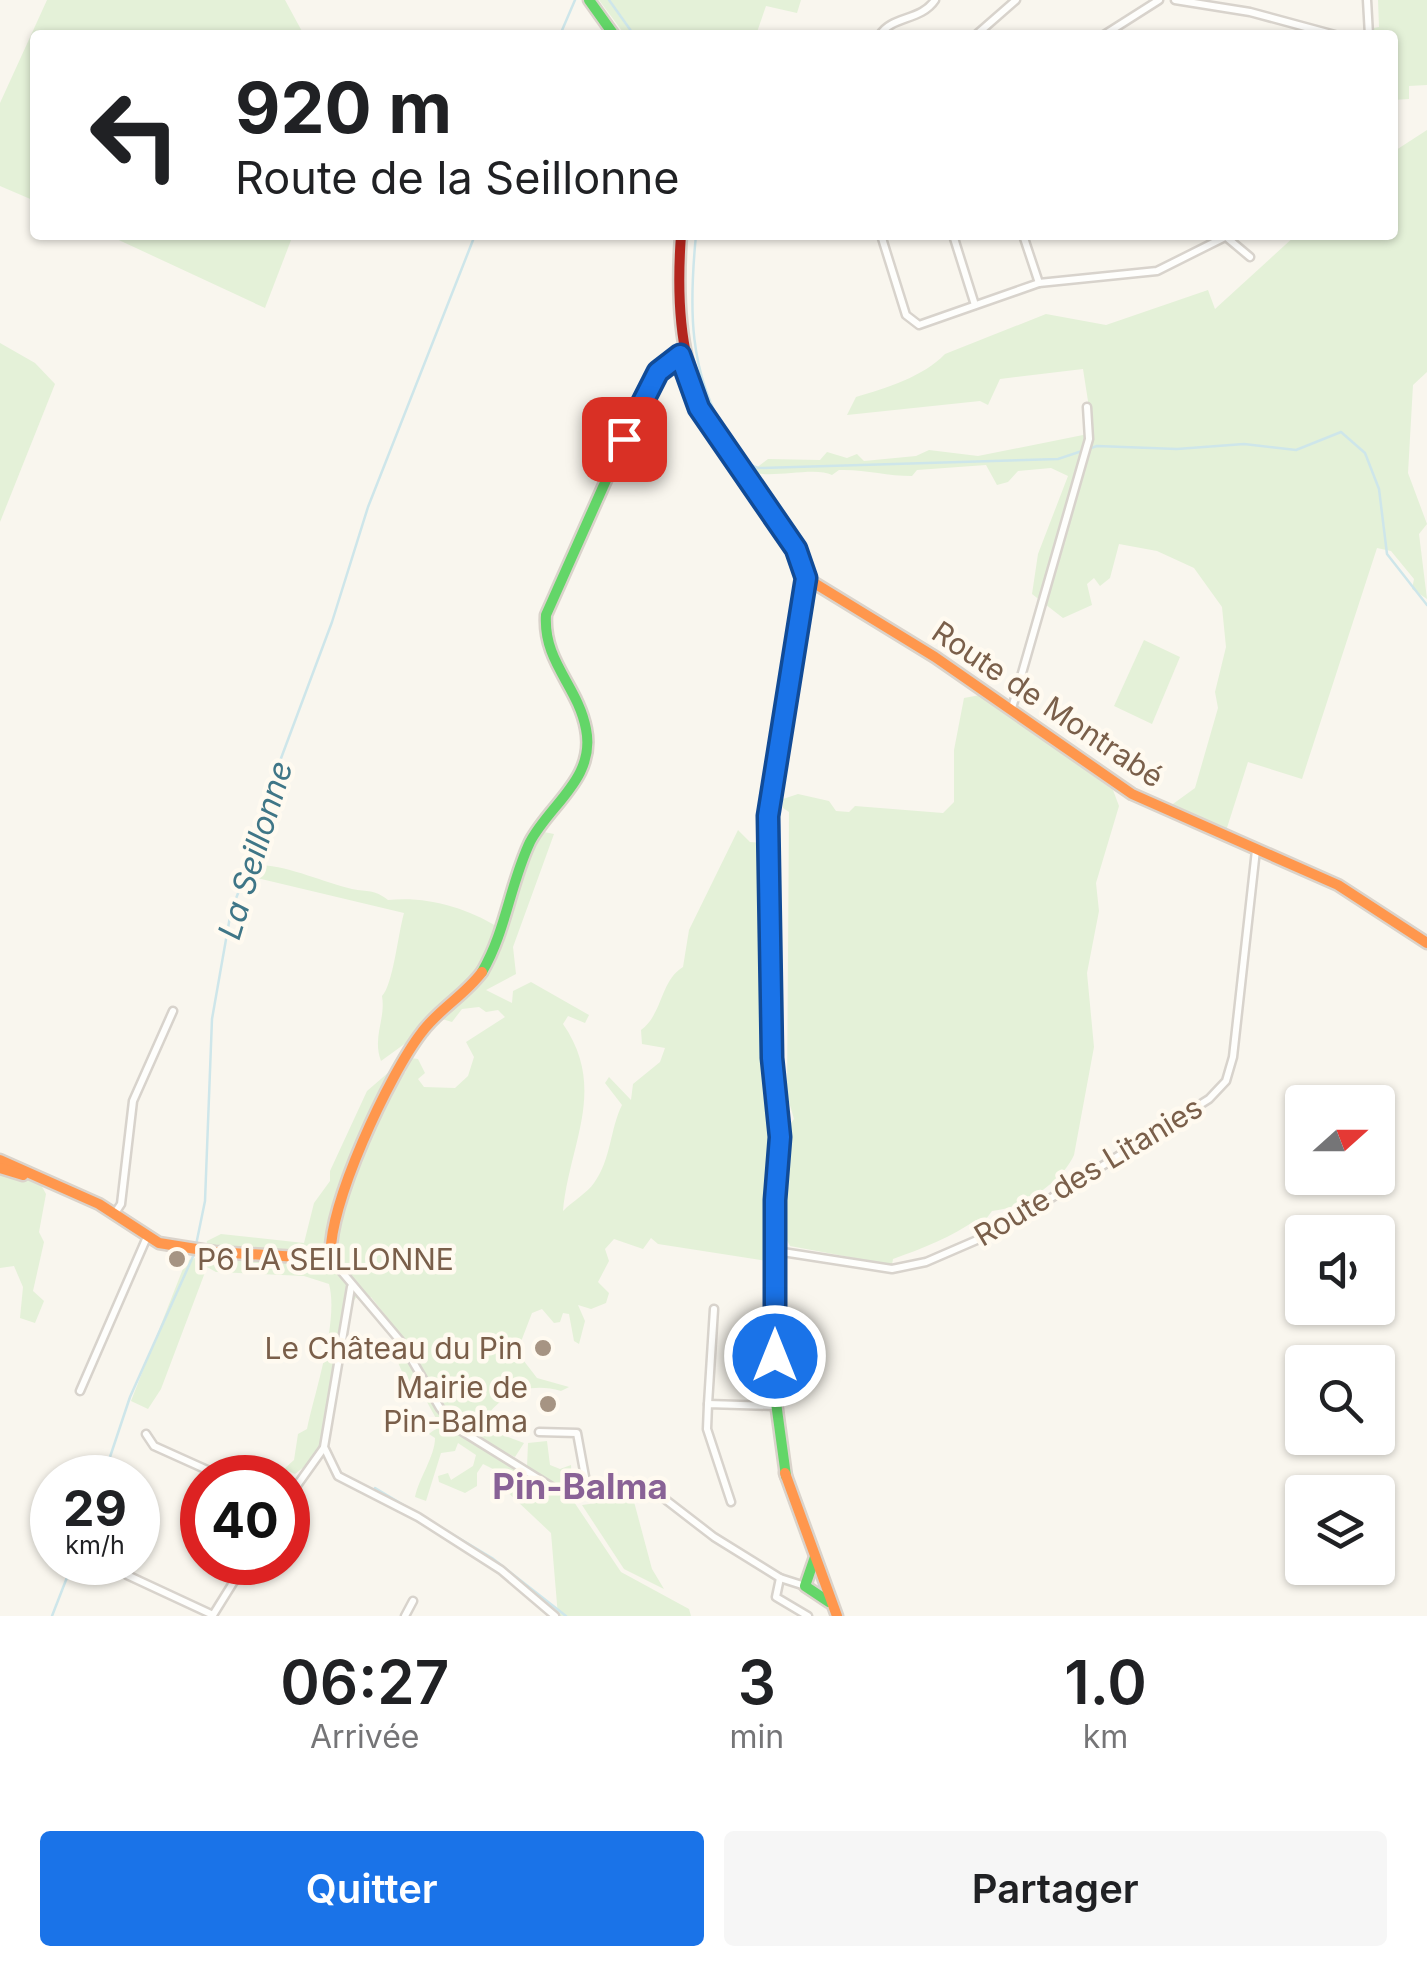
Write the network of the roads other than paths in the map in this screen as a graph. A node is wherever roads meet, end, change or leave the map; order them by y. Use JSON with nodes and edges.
{"nodes":[{"id":1,"x":590,"y":0,"type":"edge"},
{"id":2,"x":934,"y":0,"type":"edge"},
{"id":3,"x":1016,"y":0,"type":"edge"},
{"id":4,"x":1159,"y":0,"type":"edge"},
{"id":5,"x":1175,"y":0,"type":"edge"},
{"id":6,"x":1367,"y":0,"type":"edge"},
{"id":7,"x":611,"y":30,"type":"edge"},
{"id":8,"x":883,"y":30,"type":"edge"},
{"id":9,"x":982,"y":30,"type":"edge"},
{"id":10,"x":1112,"y":30,"type":"edge"},
{"id":11,"x":1317,"y":30,"type":"edge"},
{"id":12,"x":1369,"y":30,"type":"edge"},
{"id":13,"x":682,"y":240,"type":"edge"},
{"id":14,"x":884,"y":240,"type":"edge"},
{"id":15,"x":955,"y":240,"type":"edge"},
{"id":16,"x":1026,"y":240,"type":"edge"},
{"id":17,"x":1219,"y":240,"type":"edge"},
{"id":18,"x":1231,"y":240,"type":"edge"},
{"id":19,"x":1250,"y":257,"type":"dead end"},
{"id":20,"x":1039,"y":283,"type":"junction"},
{"id":21,"x":976,"y":306,"type":"junction"},
{"id":22,"x":680,"y":355,"type":"junction"},
{"id":23,"x":685,"y":372,"type":"junction"},
{"id":24,"x":654,"y":379,"type":"junction"},
{"id":25,"x":1087,"y":407,"type":"dead end"},
{"id":26,"x":806,"y":578,"type":"junction"},
{"id":27,"x":1012,"y":708,"type":"junction"},
{"id":28,"x":1256,"y":850,"type":"junction"},
{"id":29,"x":1427,"y":943,"type":"edge"},
{"id":30,"x":173,"y":1010,"type":"dead end"},
{"id":31,"x":0,"y":1160,"type":"edge"},
{"id":32,"x":0,"y":1168,"type":"edge"},
{"id":33,"x":39,"y":1178,"type":"junction"},
{"id":34,"x":114,"y":1214,"type":"junction"},
{"id":35,"x":147,"y":1236,"type":"junction"},
{"id":36,"x":776,"y":1251,"type":"junction"},
{"id":37,"x":332,"y":1260,"type":"junction"},
{"id":38,"x":351,"y":1286,"type":"junction"},
{"id":39,"x":714,"y":1310,"type":"dead end"},
{"id":40,"x":80,"y":1391,"type":"dead end"},
{"id":41,"x":708,"y":1404,"type":"junction"},
{"id":42,"x":772,"y":1406,"type":"junction"},
{"id":43,"x":539,"y":1432,"type":"dead end"},
{"id":44,"x":146,"y":1434,"type":"dead end"},
{"id":45,"x":324,"y":1448,"type":"junction"},
{"id":46,"x":180,"y":1458,"type":"edge"},
{"id":47,"x":314,"y":1465,"type":"junction"},
{"id":48,"x":331,"y":1466,"type":"junction"},
{"id":49,"x":310,"y":1470,"type":"edge"},
{"id":50,"x":588,"y":1492,"type":"junction"},
{"id":51,"x":730,"y":1502,"type":"dead end"},
{"id":52,"x":811,"y":1577,"type":"junction"},
{"id":53,"x":783,"y":1579,"type":"junction"},
{"id":54,"x":148,"y":1585,"type":"edge"},
{"id":55,"x":232,"y":1585,"type":"edge"},
{"id":56,"x":820,"y":1589,"type":"junction"},
{"id":57,"x":413,"y":1602,"type":"dead end"},
{"id":58,"x":836,"y":1614,"type":"edge"},
{"id":59,"x":212,"y":1616,"type":"edge"},
{"id":60,"x":405,"y":1616,"type":"edge"},
{"id":61,"x":554,"y":1616,"type":"edge"},
{"id":62,"x":808,"y":1616,"type":"edge"}],
"edges":[{"from":1,"to":7,"type":"street"},
{"from":2,"to":8,"type":"street"},
{"from":3,"to":9,"type":"street"},
{"from":4,"to":10,"type":"street"},
{"from":5,"to":11,"type":"street"},
{"from":6,"to":12,"type":"street"},
{"from":13,"to":22,"type":"street"},
{"from":14,"to":21,"type":"street"},
{"from":15,"to":21,"type":"street"},
{"from":16,"to":20,"type":"street"},
{"from":17,"to":20,"type":"street"},
{"from":18,"to":19,"type":"street"},
{"from":20,"to":21,"type":"street"},
{"from":22,"to":23,"type":"street"},
{"from":22,"to":24,"type":"street"},
{"from":23,"to":24,"type":"street"},
{"from":23,"to":26,"type":"street"},
{"from":24,"to":37,"type":"street"},
{"from":25,"to":27,"type":"street"},
{"from":26,"to":27,"type":"street","name":"Route de Montrabé"},
{"from":26,"to":36,"type":"street"},
{"from":27,"to":28,"type":"street","name":"Route de Montrabé"},
{"from":28,"to":29,"type":"street","name":"Route de Montrabé"},
{"from":28,"to":36,"type":"street","name":"Route des Litanies"},
{"from":30,"to":34,"type":"street"},
{"from":31,"to":33,"type":"street"},
{"from":32,"to":33,"type":"street"},
{"from":33,"to":34,"type":"street"},
{"from":34,"to":35,"type":"street"},
{"from":35,"to":37,"type":"street"},
{"from":35,"to":40,"type":"street"},
{"from":36,"to":42,"type":"street"},
{"from":37,"to":38,"type":"street"},
{"from":38,"to":45,"type":"street"},
{"from":38,"to":50,"type":"street"},
{"from":39,"to":41,"type":"street"},
{"from":41,"to":42,"type":"street"},
{"from":41,"to":51,"type":"street"},
{"from":42,"to":52,"type":"street"},
{"from":43,"to":50,"type":"street"},
{"from":44,"to":46,"type":"street"},
{"from":45,"to":47,"type":"street"},
{"from":45,"to":48,"type":"street"},
{"from":47,"to":48,"type":"street"},
{"from":47,"to":49,"type":"street"},
{"from":48,"to":61,"type":"street"},
{"from":50,"to":53,"type":"street"},
{"from":52,"to":53,"type":"street"},
{"from":52,"to":56,"type":"street"},
{"from":52,"to":56,"type":"street"},
{"from":53,"to":62,"type":"street"},
{"from":54,"to":59,"type":"street"},
{"from":55,"to":59,"type":"street"},
{"from":56,"to":58,"type":"street"},
{"from":57,"to":60,"type":"street"}]}
